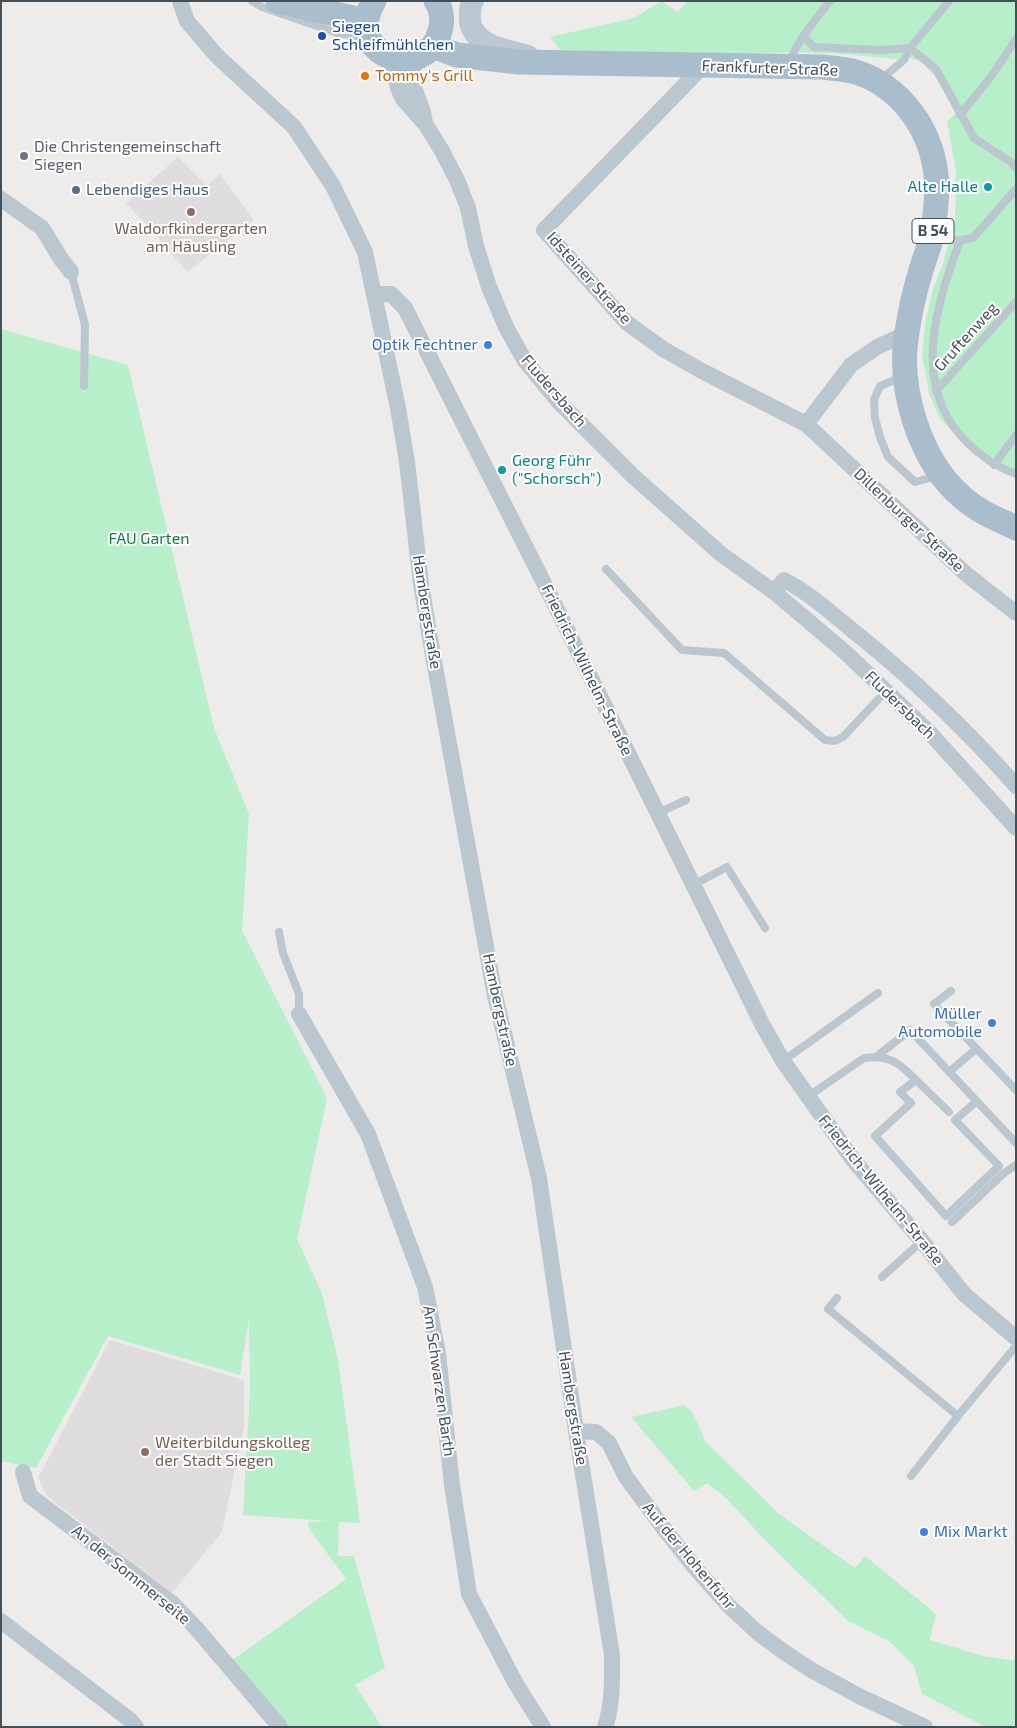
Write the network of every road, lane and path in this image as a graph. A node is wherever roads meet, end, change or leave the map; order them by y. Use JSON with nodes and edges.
{"nodes":[{"id":1,"x":180,"y":1,"type":"edge"},
{"id":2,"x":252,"y":1,"type":"edge"},
{"id":3,"x":278,"y":1,"type":"edge"},
{"id":4,"x":473,"y":1,"type":"edge"},
{"id":5,"x":830,"y":1,"type":"edge"},
{"id":6,"x":949,"y":1,"type":"edge"},
{"id":7,"x":370,"y":20,"type":"edge"},
{"id":8,"x":428,"y":28,"type":"edge"},
{"id":9,"x":803,"y":36,"type":"junction"},
{"id":10,"x":1016,"y":39,"type":"edge"},
{"id":11,"x":910,"y":48,"type":"junction"},
{"id":12,"x":553,"y":63,"type":"junction"},
{"id":13,"x":704,"y":65,"type":"junction"},
{"id":14,"x":788,"y":66,"type":"junction"},
{"id":15,"x":879,"y":81,"type":"junction"},
{"id":16,"x":960,"y":115,"type":"junction"},
{"id":17,"x":426,"y":126,"type":"junction"},
{"id":18,"x":1016,"y":168,"type":"edge"},
{"id":19,"x":1016,"y":189,"type":"edge"},
{"id":20,"x":1,"y":199,"type":"edge"},
{"id":21,"x":933,"y":232,"type":"junction"},
{"id":22,"x":960,"y":241,"type":"junction"},
{"id":23,"x":71,"y":272,"type":"joint"},
{"id":24,"x":374,"y":294,"type":"junction"},
{"id":25,"x":1016,"y":302,"type":"edge"},
{"id":26,"x":906,"y":334,"type":"junction"},
{"id":27,"x":905,"y":374,"type":"junction"},
{"id":28,"x":84,"y":386,"type":"dead end"},
{"id":29,"x":936,"y":391,"type":"junction"},
{"id":30,"x":806,"y":424,"type":"junction"},
{"id":31,"x":1016,"y":435,"type":"edge"},
{"id":32,"x":994,"y":465,"type":"junction"},
{"id":33,"x":942,"y":474,"type":"junction"},
{"id":34,"x":1016,"y":474,"type":"edge"},
{"id":35,"x":1016,"y":528,"type":"edge"},
{"id":36,"x":606,"y":569,"type":"dead end"},
{"id":37,"x":777,"y":580,"type":"junction"},
{"id":38,"x":1016,"y":613,"type":"edge"},
{"id":39,"x":886,"y":691,"type":"junction"},
{"id":40,"x":1016,"y":786,"type":"edge"},
{"id":41,"x":686,"y":800,"type":"dead end"},
{"id":42,"x":658,"y":813,"type":"junction"},
{"id":43,"x":1016,"y":828,"type":"edge"},
{"id":44,"x":693,"y":885,"type":"junction"},
{"id":45,"x":765,"y":928,"type":"dead end"},
{"id":46,"x":279,"y":932,"type":"dead end"},
{"id":47,"x":951,"y":991,"type":"dead end"},
{"id":48,"x":878,"y":993,"type":"dead end"},
{"id":49,"x":299,"y":1014,"type":"joint"},
{"id":50,"x":976,"y":1049,"type":"junction"},
{"id":51,"x":876,"y":1057,"type":"junction"},
{"id":52,"x":783,"y":1061,"type":"junction"},
{"id":53,"x":949,"y":1072,"type":"junction"},
{"id":54,"x":916,"y":1080,"type":"junction"},
{"id":55,"x":1016,"y":1090,"type":"edge"},
{"id":56,"x":807,"y":1097,"type":"junction"},
{"id":57,"x":976,"y":1102,"type":"junction"},
{"id":58,"x":949,"y":1112,"type":"dead end"},
{"id":59,"x":1016,"y":1143,"type":"edge"},
{"id":60,"x":1016,"y":1165,"type":"edge"},
{"id":61,"x":952,"y":1222,"type":"dead end"},
{"id":62,"x":922,"y":1241,"type":"junction"},
{"id":63,"x":882,"y":1277,"type":"dead end"},
{"id":64,"x":837,"y":1298,"type":"dead end"},
{"id":65,"x":1016,"y":1338,"type":"edge"},
{"id":66,"x":1016,"y":1346,"type":"edge"},
{"id":67,"x":958,"y":1416,"type":"junction"},
{"id":68,"x":576,"y":1431,"type":"junction"},
{"id":69,"x":23,"y":1472,"type":"dead end"},
{"id":70,"x":911,"y":1476,"type":"dead end"},
{"id":71,"x":1,"y":1620,"type":"edge"},
{"id":72,"x":136,"y":1727,"type":"edge"},
{"id":73,"x":280,"y":1727,"type":"edge"},
{"id":74,"x":543,"y":1727,"type":"edge"},
{"id":75,"x":605,"y":1727,"type":"edge"},
{"id":76,"x":925,"y":1727,"type":"edge"}],
"edges":[{"from":1,"to":24,"type":"street"},
{"from":2,"to":7,"type":"lane"},
{"from":3,"to":7,"type":"main road"},
{"from":4,"to":12,"type":"main road"},
{"from":5,"to":9,"type":"lane"},
{"from":6,"to":11,"type":"lane"},
{"from":7,"to":8,"type":"main road","number":"B 54"},
{"from":8,"to":12,"type":"main road","name":"Frankfurter Straße","number":"B 54"},
{"from":8,"to":17,"type":"street","name":"Fludersbach"},
{"from":8,"to":17,"type":"street","name":"Fludersbach"},
{"from":9,"to":11,"type":"lane"},
{"from":9,"to":14,"type":"lane"},
{"from":10,"to":16,"type":"lane"},
{"from":11,"to":15,"type":"lane"},
{"from":11,"to":16,"type":"lane"},
{"from":12,"to":13,"type":"main road","name":"Frankfurter Straße","number":"B 54"},
{"from":13,"to":14,"type":"main road","name":"Frankfurter Straße","number":"B 54"},
{"from":13,"to":30,"type":"street","name":"Idsteiner Straße"},
{"from":14,"to":15,"type":"main road","name":"Frankfurter Straße","number":"B 54"},
{"from":15,"to":21,"type":"main road","name":"Frankfurter Straße","number":"B 54"},
{"from":16,"to":18,"type":"lane"},
{"from":17,"to":37,"type":"street","name":"Fludersbach"},
{"from":19,"to":22,"type":"lane"},
{"from":20,"to":23,"type":"street"},
{"from":21,"to":22,"type":"lane"},
{"from":21,"to":26,"type":"main road","name":"Frankfurter Straße","number":"B 54"},
{"from":22,"to":29,"type":"lane"},
{"from":23,"to":28,"type":"lane"},
{"from":24,"to":42,"type":"street","name":"Friedrich-Wilhelm-Straße"},
{"from":24,"to":68,"type":"street","name":"Hambergstraße"},
{"from":25,"to":29,"type":"lane","name":"Gruftenweg"},
{"from":26,"to":27,"type":"main road","name":"Frankfurter Straße","number":"B 54"},
{"from":26,"to":30,"type":"street"},
{"from":27,"to":33,"type":"main road","name":"Frankfurter Straße","number":"B 54"},
{"from":27,"to":33,"type":"lane"},
{"from":29,"to":32,"type":"lane"},
{"from":30,"to":38,"type":"street","name":"Dillenburger Straße"},
{"from":31,"to":32,"type":"lane"},
{"from":32,"to":34,"type":"lane"},
{"from":33,"to":35,"type":"main road","name":"Frankfurter Straße","number":"B 54"},
{"from":36,"to":39,"type":"lane"},
{"from":37,"to":39,"type":"street","name":"Fludersbach"},
{"from":37,"to":40,"type":"street","name":"Fludersbach"},
{"from":39,"to":43,"type":"street","name":"Fludersbach"},
{"from":41,"to":42,"type":"lane"},
{"from":42,"to":44,"type":"street","name":"Friedrich-Wilhelm-Straße"},
{"from":44,"to":45,"type":"lane"},
{"from":44,"to":52,"type":"street","name":"Friedrich-Wilhelm-Straße"},
{"from":46,"to":49,"type":"lane"},
{"from":47,"to":50,"type":"lane"},
{"from":48,"to":52,"type":"lane"},
{"from":49,"to":74,"type":"street","name":"Am Schwarzen Barth"},
{"from":50,"to":53,"type":"lane"},
{"from":50,"to":55,"type":"lane"},
{"from":51,"to":53,"type":"lane"},
{"from":51,"to":54,"type":"lane"},
{"from":51,"to":56,"type":"lane"},
{"from":52,"to":56,"type":"street","name":"Friedrich-Wilhelm-Straße"},
{"from":53,"to":57,"type":"lane"},
{"from":54,"to":57,"type":"lane"},
{"from":54,"to":58,"type":"lane"},
{"from":56,"to":62,"type":"street","name":"Friedrich-Wilhelm-Straße"},
{"from":57,"to":59,"type":"lane"},
{"from":60,"to":61,"type":"lane"},
{"from":62,"to":63,"type":"lane"},
{"from":62,"to":65,"type":"street","name":"Friedrich-Wilhelm-Straße"},
{"from":64,"to":67,"type":"lane"},
{"from":66,"to":67,"type":"lane"},
{"from":67,"to":70,"type":"lane"},
{"from":68,"to":75,"type":"street","name":"Hambergstraße"},
{"from":68,"to":76,"type":"street","name":"Auf der Hohenfuhr"},
{"from":69,"to":73,"type":"street","name":"An der Sommerseite"},
{"from":71,"to":72,"type":"street"}]}
